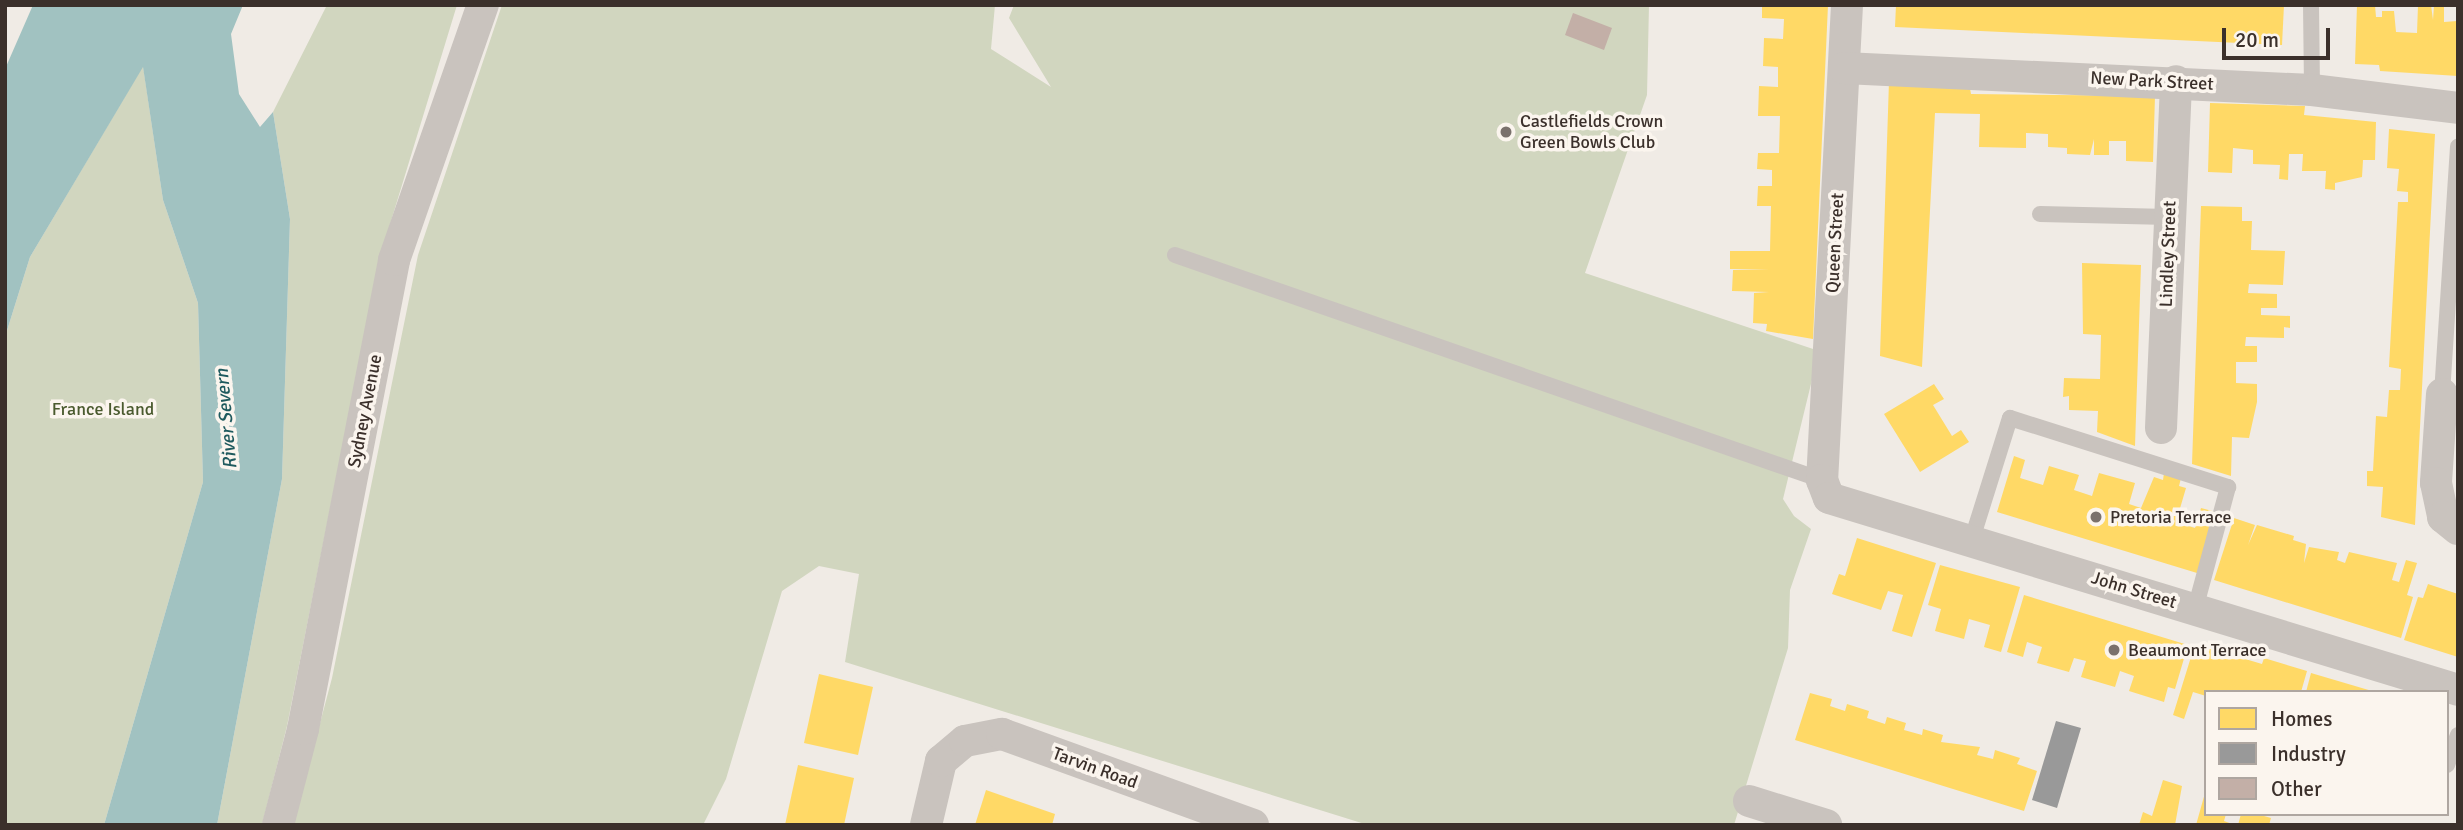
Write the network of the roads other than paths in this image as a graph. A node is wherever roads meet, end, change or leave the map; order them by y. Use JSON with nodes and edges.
{"nodes":[{"id":1,"x":482,"y":5,"type":"edge"},
{"id":2,"x":1847,"y":5,"type":"edge"},
{"id":3,"x":2311,"y":5,"type":"edge"},
{"id":4,"x":1844,"y":68,"type":"junction"},
{"id":5,"x":2176,"y":81,"type":"junction"},
{"id":6,"x":2312,"y":90,"type":"junction"},
{"id":7,"x":2458,"y":108,"type":"edge"},
{"id":8,"x":2458,"y":147,"type":"edge"},
{"id":9,"x":2040,"y":214,"type":"dead end"},
{"id":10,"x":2169,"y":216,"type":"junction"},
{"id":11,"x":1175,"y":255,"type":"dead end"},
{"id":12,"x":2442,"y":394,"type":"joint"},
{"id":13,"x":2161,"y":428,"type":"dead end"},
{"id":14,"x":1822,"y":480,"type":"junction"},
{"id":15,"x":2458,"y":529,"type":"edge"},
{"id":16,"x":1972,"y":539,"type":"junction"},
{"id":17,"x":2194,"y":610,"type":"junction"},
{"id":18,"x":2458,"y":690,"type":"edge"},
{"id":19,"x":2458,"y":735,"type":"edge"},
{"id":20,"x":2449,"y":760,"type":"edge"},
{"id":21,"x":1749,"y":801,"type":"dead end"},
{"id":22,"x":278,"y":825,"type":"edge"},
{"id":23,"x":926,"y":825,"type":"edge"},
{"id":24,"x":1253,"y":825,"type":"edge"},
{"id":25,"x":1826,"y":825,"type":"edge"}],
"edges":[{"from":1,"to":22,"type":"street","name":"Sydney Avenue"},
{"from":2,"to":4,"type":"street","name":"Queen Street"},
{"from":3,"to":6,"type":"lane"},
{"from":4,"to":5,"type":"street","name":"New Park Street"},
{"from":4,"to":14,"type":"street","name":"Queen Street"},
{"from":5,"to":6,"type":"street","name":"New Park Street"},
{"from":5,"to":10,"type":"street","name":"Lindley Street"},
{"from":6,"to":7,"type":"street","name":"New Park Street"},
{"from":8,"to":12,"type":"lane"},
{"from":9,"to":10,"type":"lane"},
{"from":10,"to":13,"type":"street","name":"Lindley Street"},
{"from":11,"to":14,"type":"lane"},
{"from":12,"to":15,"type":"street"},
{"from":14,"to":16,"type":"street","name":"John Street"},
{"from":16,"to":17,"type":"street","name":"John Street"},
{"from":16,"to":17,"type":"lane"},
{"from":17,"to":18,"type":"street","name":"John Street"},
{"from":19,"to":20,"type":"lane"},
{"from":21,"to":25,"type":"street"},
{"from":23,"to":24,"type":"street","name":"Tarvin Road"}]}
